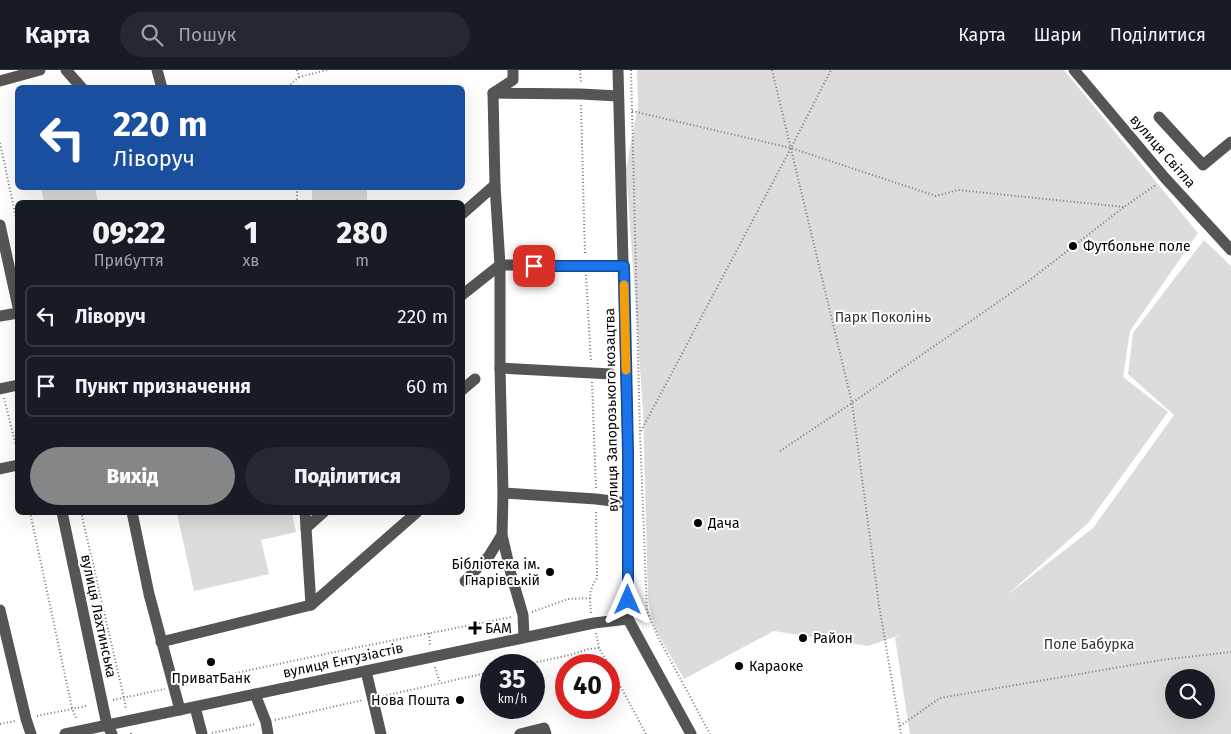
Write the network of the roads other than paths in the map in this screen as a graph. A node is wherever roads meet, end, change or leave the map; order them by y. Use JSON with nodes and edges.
{"nodes":[{"id":1,"x":40,"y":70,"type":"edge"},
{"id":2,"x":66,"y":70,"type":"edge"},
{"id":3,"x":157,"y":70,"type":"edge"},
{"id":4,"x":513,"y":70,"type":"edge"},
{"id":5,"x":618,"y":70,"type":"edge"},
{"id":6,"x":1074,"y":70,"type":"edge"},
{"id":7,"x":0,"y":81,"type":"edge"},
{"id":8,"x":79,"y":85,"type":"edge"},
{"id":9,"x":161,"y":85,"type":"edge"},
{"id":10,"x":493,"y":93,"type":"junction"},
{"id":11,"x":618,"y":96,"type":"junction"},
{"id":12,"x":1159,"y":117,"type":"dead end"},
{"id":13,"x":1231,"y":142,"type":"edge"},
{"id":14,"x":495,"y":185,"type":"junction"},
{"id":15,"x":465,"y":211,"type":"edge"},
{"id":16,"x":0,"y":225,"type":"edge"},
{"id":17,"x":1231,"y":250,"type":"edge"},
{"id":18,"x":500,"y":266,"type":"junction"},
{"id":19,"x":624,"y":266,"type":"junction"},
{"id":20,"x":465,"y":292,"type":"edge"},
{"id":21,"x":15,"y":293,"type":"edge"},
{"id":22,"x":15,"y":314,"type":"edge"},
{"id":23,"x":0,"y":316,"type":"edge"},
{"id":24,"x":500,"y":368,"type":"junction"},
{"id":25,"x":610,"y":374,"type":"dead end"},
{"id":26,"x":475,"y":379,"type":"dead end"},
{"id":27,"x":15,"y":386,"type":"edge"},
{"id":28,"x":465,"y":387,"type":"edge"},
{"id":29,"x":1,"y":389,"type":"edge"},
{"id":30,"x":15,"y":466,"type":"edge"},
{"id":31,"x":0,"y":468,"type":"edge"},
{"id":32,"x":503,"y":493,"type":"junction"},
{"id":33,"x":628,"y":503,"type":"junction"},
{"id":34,"x":63,"y":515,"type":"edge"},
{"id":35,"x":133,"y":515,"type":"edge"},
{"id":36,"x":306,"y":515,"type":"edge"},
{"id":37,"x":321,"y":515,"type":"edge"},
{"id":38,"x":415,"y":515,"type":"edge"},
{"id":39,"x":306,"y":528,"type":"junction"},
{"id":40,"x":502,"y":535,"type":"junction"},
{"id":41,"x":465,"y":581,"type":"dead end"},
{"id":42,"x":311,"y":605,"type":"junction"},
{"id":43,"x":0,"y":610,"type":"edge"},
{"id":44,"x":628,"y":620,"type":"junction"},
{"id":45,"x":524,"y":637,"type":"junction"},
{"id":46,"x":161,"y":642,"type":"junction"},
{"id":47,"x":366,"y":671,"type":"junction"},
{"id":48,"x":255,"y":694,"type":"junction"},
{"id":49,"x":195,"y":706,"type":"junction"},
{"id":50,"x":180,"y":710,"type":"junction"},
{"id":51,"x":110,"y":730,"type":"edge"},
{"id":52,"x":31,"y":734,"type":"edge"},
{"id":53,"x":65,"y":734,"type":"edge"},
{"id":54,"x":202,"y":734,"type":"edge"},
{"id":55,"x":268,"y":734,"type":"edge"},
{"id":56,"x":381,"y":734,"type":"edge"},
{"id":57,"x":520,"y":734,"type":"edge"},
{"id":58,"x":546,"y":734,"type":"edge"},
{"id":59,"x":691,"y":734,"type":"edge"}],
"edges":[{"from":1,"to":7,"type":"street"},
{"from":2,"to":8,"type":"street"},
{"from":3,"to":9,"type":"street"},
{"from":4,"to":10,"type":"street"},
{"from":5,"to":11,"type":"street","name":"вулиця Запорозького козацтва"},
{"from":6,"to":17,"type":"street","name":"вулиця Світла"},
{"from":10,"to":11,"type":"street"},
{"from":10,"to":14,"type":"street"},
{"from":11,"to":19,"type":"street","name":"вулиця Запорозького козацтва"},
{"from":12,"to":13,"type":"street"},
{"from":14,"to":15,"type":"street"},
{"from":14,"to":18,"type":"street"},
{"from":16,"to":21,"type":"street"},
{"from":18,"to":19,"type":"street"},
{"from":18,"to":20,"type":"street"},
{"from":18,"to":24,"type":"street"},
{"from":19,"to":33,"type":"street","name":"вулиця Запорозького козацтва"},
{"from":22,"to":23,"type":"street"},
{"from":24,"to":25,"type":"street"},
{"from":24,"to":32,"type":"street"},
{"from":26,"to":28,"type":"street"},
{"from":27,"to":29,"type":"street"},
{"from":30,"to":31,"type":"street"},
{"from":32,"to":33,"type":"street"},
{"from":32,"to":40,"type":"street"},
{"from":33,"to":44,"type":"street","name":"вулиця Запорозького козацтва"},
{"from":34,"to":51,"type":"street","name":"вулиця Лахтинська"},
{"from":35,"to":46,"type":"street"},
{"from":36,"to":39,"type":"street"},
{"from":37,"to":39,"type":"street"},
{"from":38,"to":42,"type":"street"},
{"from":39,"to":42,"type":"street"},
{"from":40,"to":41,"type":"street"},
{"from":40,"to":45,"type":"street"},
{"from":42,"to":46,"type":"street"},
{"from":43,"to":52,"type":"street"},
{"from":44,"to":45,"type":"street","name":"вулиця Ентузіастів"},
{"from":44,"to":59,"type":"street","name":"вулиця Запорозького козацтва"},
{"from":45,"to":47,"type":"street","name":"вулиця Ентузіастів"},
{"from":46,"to":50,"type":"street"},
{"from":47,"to":48,"type":"street","name":"вулиця Ентузіастів"},
{"from":47,"to":56,"type":"street"},
{"from":48,"to":49,"type":"street","name":"вулиця Ентузіастів"},
{"from":48,"to":55,"type":"street"},
{"from":49,"to":50,"type":"street","name":"вулиця Ентузіастів"},
{"from":49,"to":54,"type":"street"},
{"from":50,"to":51,"type":"street","name":"вулиця Ентузіастів"},
{"from":51,"to":53,"type":"street","name":"вулиця Ентузіастів"},
{"from":57,"to":58,"type":"street"}]}
